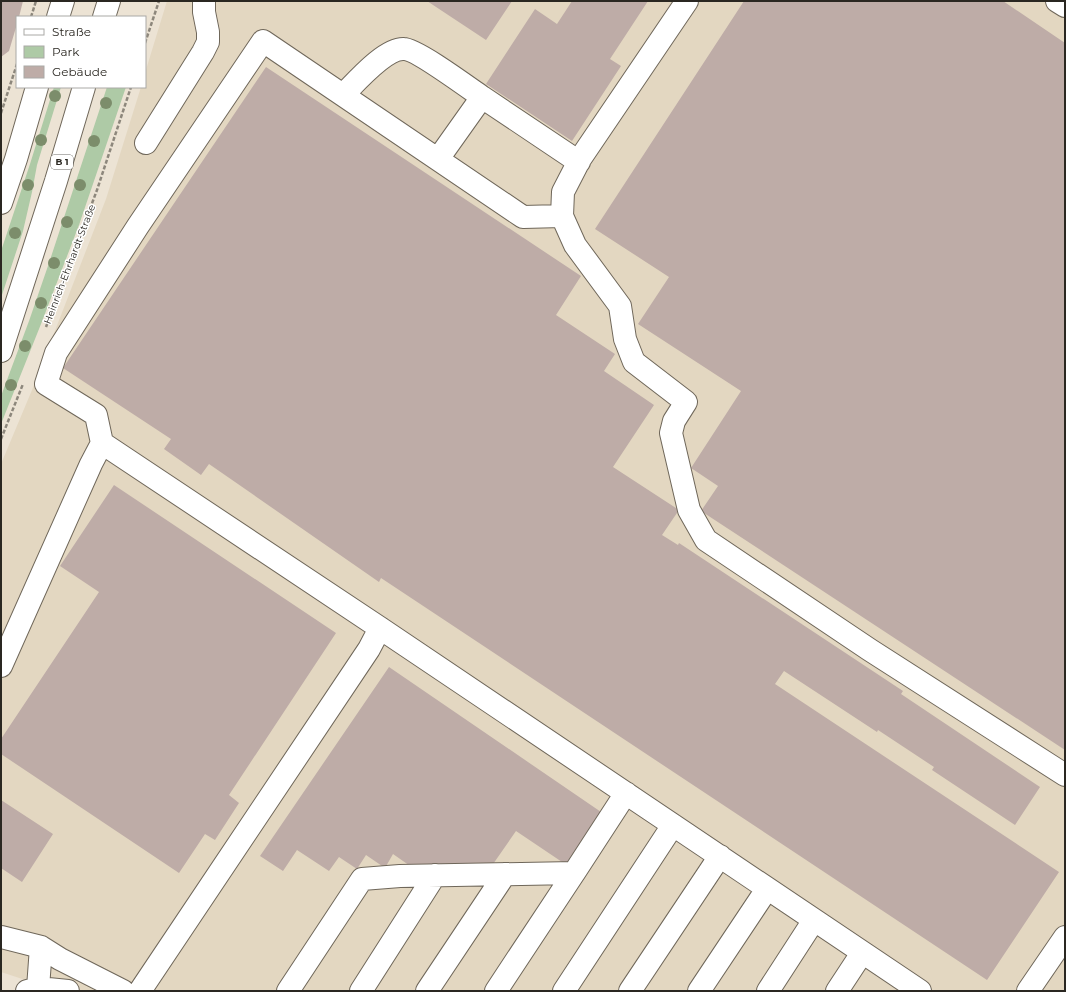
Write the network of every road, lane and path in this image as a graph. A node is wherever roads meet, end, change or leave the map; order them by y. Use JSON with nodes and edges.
{"nodes":[{"id":1,"x":36,"y":1,"type":"edge"},
{"id":2,"x":63,"y":1,"type":"edge"},
{"id":3,"x":109,"y":1,"type":"edge"},
{"id":4,"x":159,"y":1,"type":"edge"},
{"id":5,"x":204,"y":1,"type":"edge"},
{"id":6,"x":687,"y":1,"type":"edge"},
{"id":7,"x":1058,"y":1,"type":"edge"},
{"id":8,"x":1065,"y":6,"type":"edge"},
{"id":9,"x":31,"y":16,"type":"edge"},
{"id":10,"x":58,"y":16,"type":"edge"},
{"id":11,"x":104,"y":16,"type":"edge"},
{"id":12,"x":146,"y":40,"type":"edge"},
{"id":13,"x":16,"y":67,"type":"edge"},
{"id":14,"x":37,"y":88,"type":"edge"},
{"id":15,"x":84,"y":88,"type":"edge"},
{"id":16,"x":131,"y":88,"type":"edge"},
{"id":17,"x":343,"y":95,"type":"junction"},
{"id":18,"x":482,"y":97,"type":"junction"},
{"id":19,"x":1,"y":112,"type":"edge"},
{"id":20,"x":146,"y":143,"type":"dead end"},
{"id":21,"x":438,"y":159,"type":"junction"},
{"id":22,"x":579,"y":162,"type":"junction"},
{"id":23,"x":1,"y":203,"type":"edge"},
{"id":24,"x":562,"y":216,"type":"junction"},
{"id":25,"x":45,"y":329,"type":"dead end"},
{"id":26,"x":1,"y":351,"type":"edge"},
{"id":27,"x":24,"y":381,"type":"dead end"},
{"id":28,"x":1,"y":439,"type":"edge"},
{"id":29,"x":102,"y":443,"type":"junction"},
{"id":30,"x":380,"y":628,"type":"junction"},
{"id":31,"x":1,"y":666,"type":"edge"},
{"id":32,"x":1065,"y":775,"type":"edge"},
{"id":33,"x":626,"y":793,"type":"junction"},
{"id":34,"x":673,"y":825,"type":"junction"},
{"id":35,"x":720,"y":856,"type":"junction"},
{"id":36,"x":574,"y":873,"type":"junction"},
{"id":37,"x":505,"y":874,"type":"junction"},
{"id":38,"x":435,"y":875,"type":"junction"},
{"id":39,"x":768,"y":889,"type":"junction"},
{"id":40,"x":814,"y":920,"type":"junction"},
{"id":41,"x":1,"y":937,"type":"edge"},
{"id":42,"x":1065,"y":937,"type":"edge"},
{"id":43,"x":41,"y":947,"type":"junction"},
{"id":44,"x":862,"y":953,"type":"junction"},
{"id":45,"x":32,"y":990,"type":"edge"},
{"id":46,"x":68,"y":991,"type":"edge"},
{"id":47,"x":123,"y":991,"type":"edge"},
{"id":48,"x":140,"y":991,"type":"edge"},
{"id":49,"x":288,"y":991,"type":"edge"},
{"id":50,"x":361,"y":991,"type":"edge"},
{"id":51,"x":427,"y":991,"type":"edge"},
{"id":52,"x":496,"y":991,"type":"edge"},
{"id":53,"x":564,"y":991,"type":"edge"},
{"id":54,"x":630,"y":991,"type":"edge"},
{"id":55,"x":699,"y":991,"type":"edge"},
{"id":56,"x":768,"y":991,"type":"edge"},
{"id":57,"x":838,"y":991,"type":"edge"},
{"id":58,"x":920,"y":991,"type":"edge"},
{"id":59,"x":1028,"y":991,"type":"edge"}],
"edges":[{"from":1,"to":9,"type":"path"},
{"from":2,"to":10,"type":"main road"},
{"from":3,"to":11,"type":"main road"},
{"from":4,"to":12,"type":"path"},
{"from":5,"to":20,"type":"main road"},
{"from":6,"to":22,"type":"main road"},
{"from":7,"to":8,"type":"main road"},
{"from":13,"to":19,"type":"path"},
{"from":14,"to":23,"type":"main road"},
{"from":15,"to":26,"type":"main road","number":"B 1"},
{"from":16,"to":25,"type":"path","name":"Heinrich-Ehrhardt-Straße"},
{"from":17,"to":18,"type":"main road"},
{"from":17,"to":21,"type":"main road"},
{"from":17,"to":29,"type":"main road"},
{"from":18,"to":21,"type":"main road"},
{"from":18,"to":22,"type":"main road"},
{"from":21,"to":24,"type":"main road"},
{"from":22,"to":24,"type":"main road"},
{"from":24,"to":32,"type":"main road"},
{"from":27,"to":28,"type":"path"},
{"from":29,"to":30,"type":"main road"},
{"from":29,"to":31,"type":"main road"},
{"from":30,"to":33,"type":"main road"},
{"from":30,"to":48,"type":"main road"},
{"from":33,"to":34,"type":"main road"},
{"from":33,"to":36,"type":"main road"},
{"from":34,"to":35,"type":"main road"},
{"from":34,"to":53,"type":"main road"},
{"from":35,"to":39,"type":"main road"},
{"from":35,"to":54,"type":"main road"},
{"from":36,"to":37,"type":"main road"},
{"from":36,"to":52,"type":"main road"},
{"from":37,"to":38,"type":"main road"},
{"from":37,"to":51,"type":"main road"},
{"from":38,"to":49,"type":"main road"},
{"from":38,"to":50,"type":"main road"},
{"from":39,"to":40,"type":"main road"},
{"from":39,"to":55,"type":"main road"},
{"from":40,"to":44,"type":"main road"},
{"from":40,"to":56,"type":"main road"},
{"from":41,"to":43,"type":"main road"},
{"from":42,"to":59,"type":"main road"},
{"from":43,"to":45,"type":"main road"},
{"from":43,"to":47,"type":"main road"},
{"from":44,"to":57,"type":"main road"},
{"from":44,"to":58,"type":"main road"},
{"from":45,"to":46,"type":"main road"}]}
